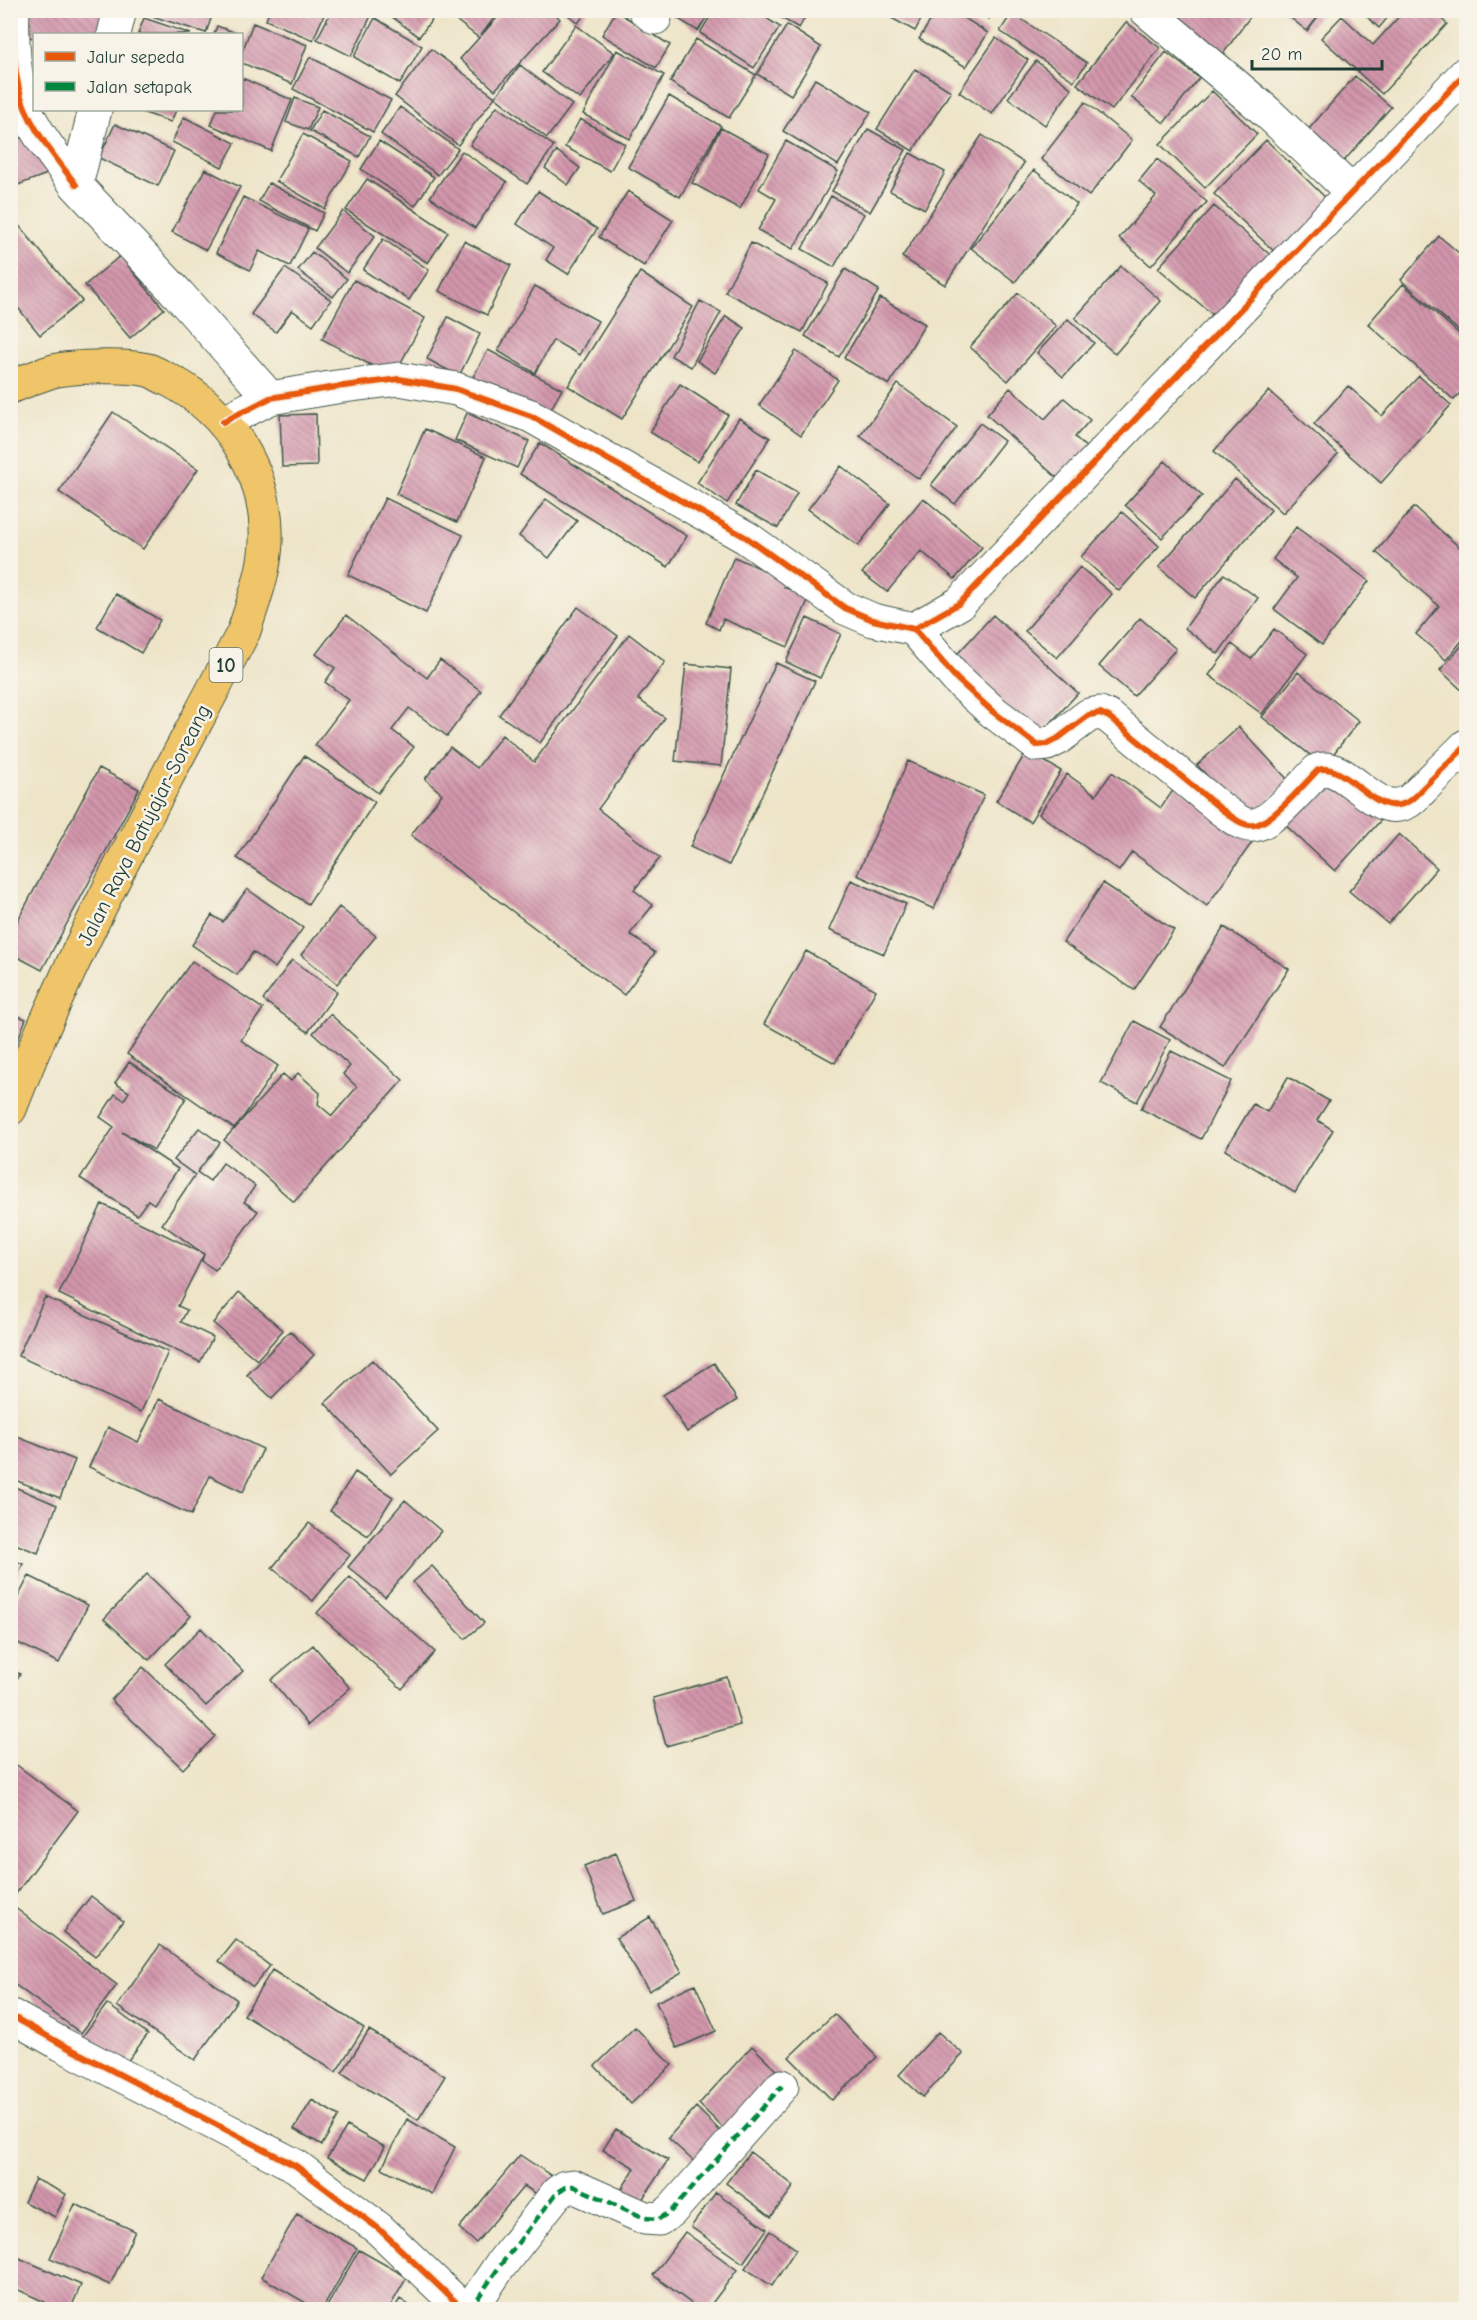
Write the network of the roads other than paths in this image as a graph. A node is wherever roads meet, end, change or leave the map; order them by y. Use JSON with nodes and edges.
{"nodes":[{"id":1,"x":12,"y":10,"type":"edge"},
{"id":2,"x":120,"y":10,"type":"edge"},
{"id":3,"x":1146,"y":10,"type":"edge"},
{"id":4,"x":114,"y":33,"type":"edge"},
{"id":5,"x":1467,"y":73,"type":"edge"},
{"id":6,"x":95,"y":111,"type":"edge"},
{"id":7,"x":76,"y":185,"type":"junction"},
{"id":8,"x":1352,"y":192,"type":"junction"},
{"id":9,"x":10,"y":387,"type":"edge"},
{"id":10,"x":270,"y":398,"type":"junction"},
{"id":11,"x":223,"y":422,"type":"junction"},
{"id":12,"x":915,"y":629,"type":"junction"},
{"id":13,"x":1467,"y":746,"type":"edge"},
{"id":14,"x":10,"y":1109,"type":"edge"},
{"id":15,"x":10,"y":2015,"type":"edge"},
{"id":16,"x":782,"y":2086,"type":"dead end"},
{"id":17,"x":464,"y":2310,"type":"edge"},
{"id":18,"x":470,"y":2310,"type":"edge"}],
"edges":[{"from":1,"to":7,"type":"street"},
{"from":2,"to":4,"type":"street"},
{"from":3,"to":8,"type":"street"},
{"from":5,"to":8,"type":"street"},
{"from":6,"to":7,"type":"street"},
{"from":7,"to":10,"type":"street"},
{"from":8,"to":12,"type":"street"},
{"from":9,"to":11,"type":"highway","name":"Jalan Raya Batujajar-Soreang","number":"10"},
{"from":10,"to":11,"type":"street"},
{"from":10,"to":12,"type":"street"},
{"from":11,"to":14,"type":"highway","name":"Jalan Raya Batujajar-Soreang","number":"10"},
{"from":12,"to":13,"type":"street"},
{"from":15,"to":17,"type":"street"},
{"from":16,"to":18,"type":"street"}]}
